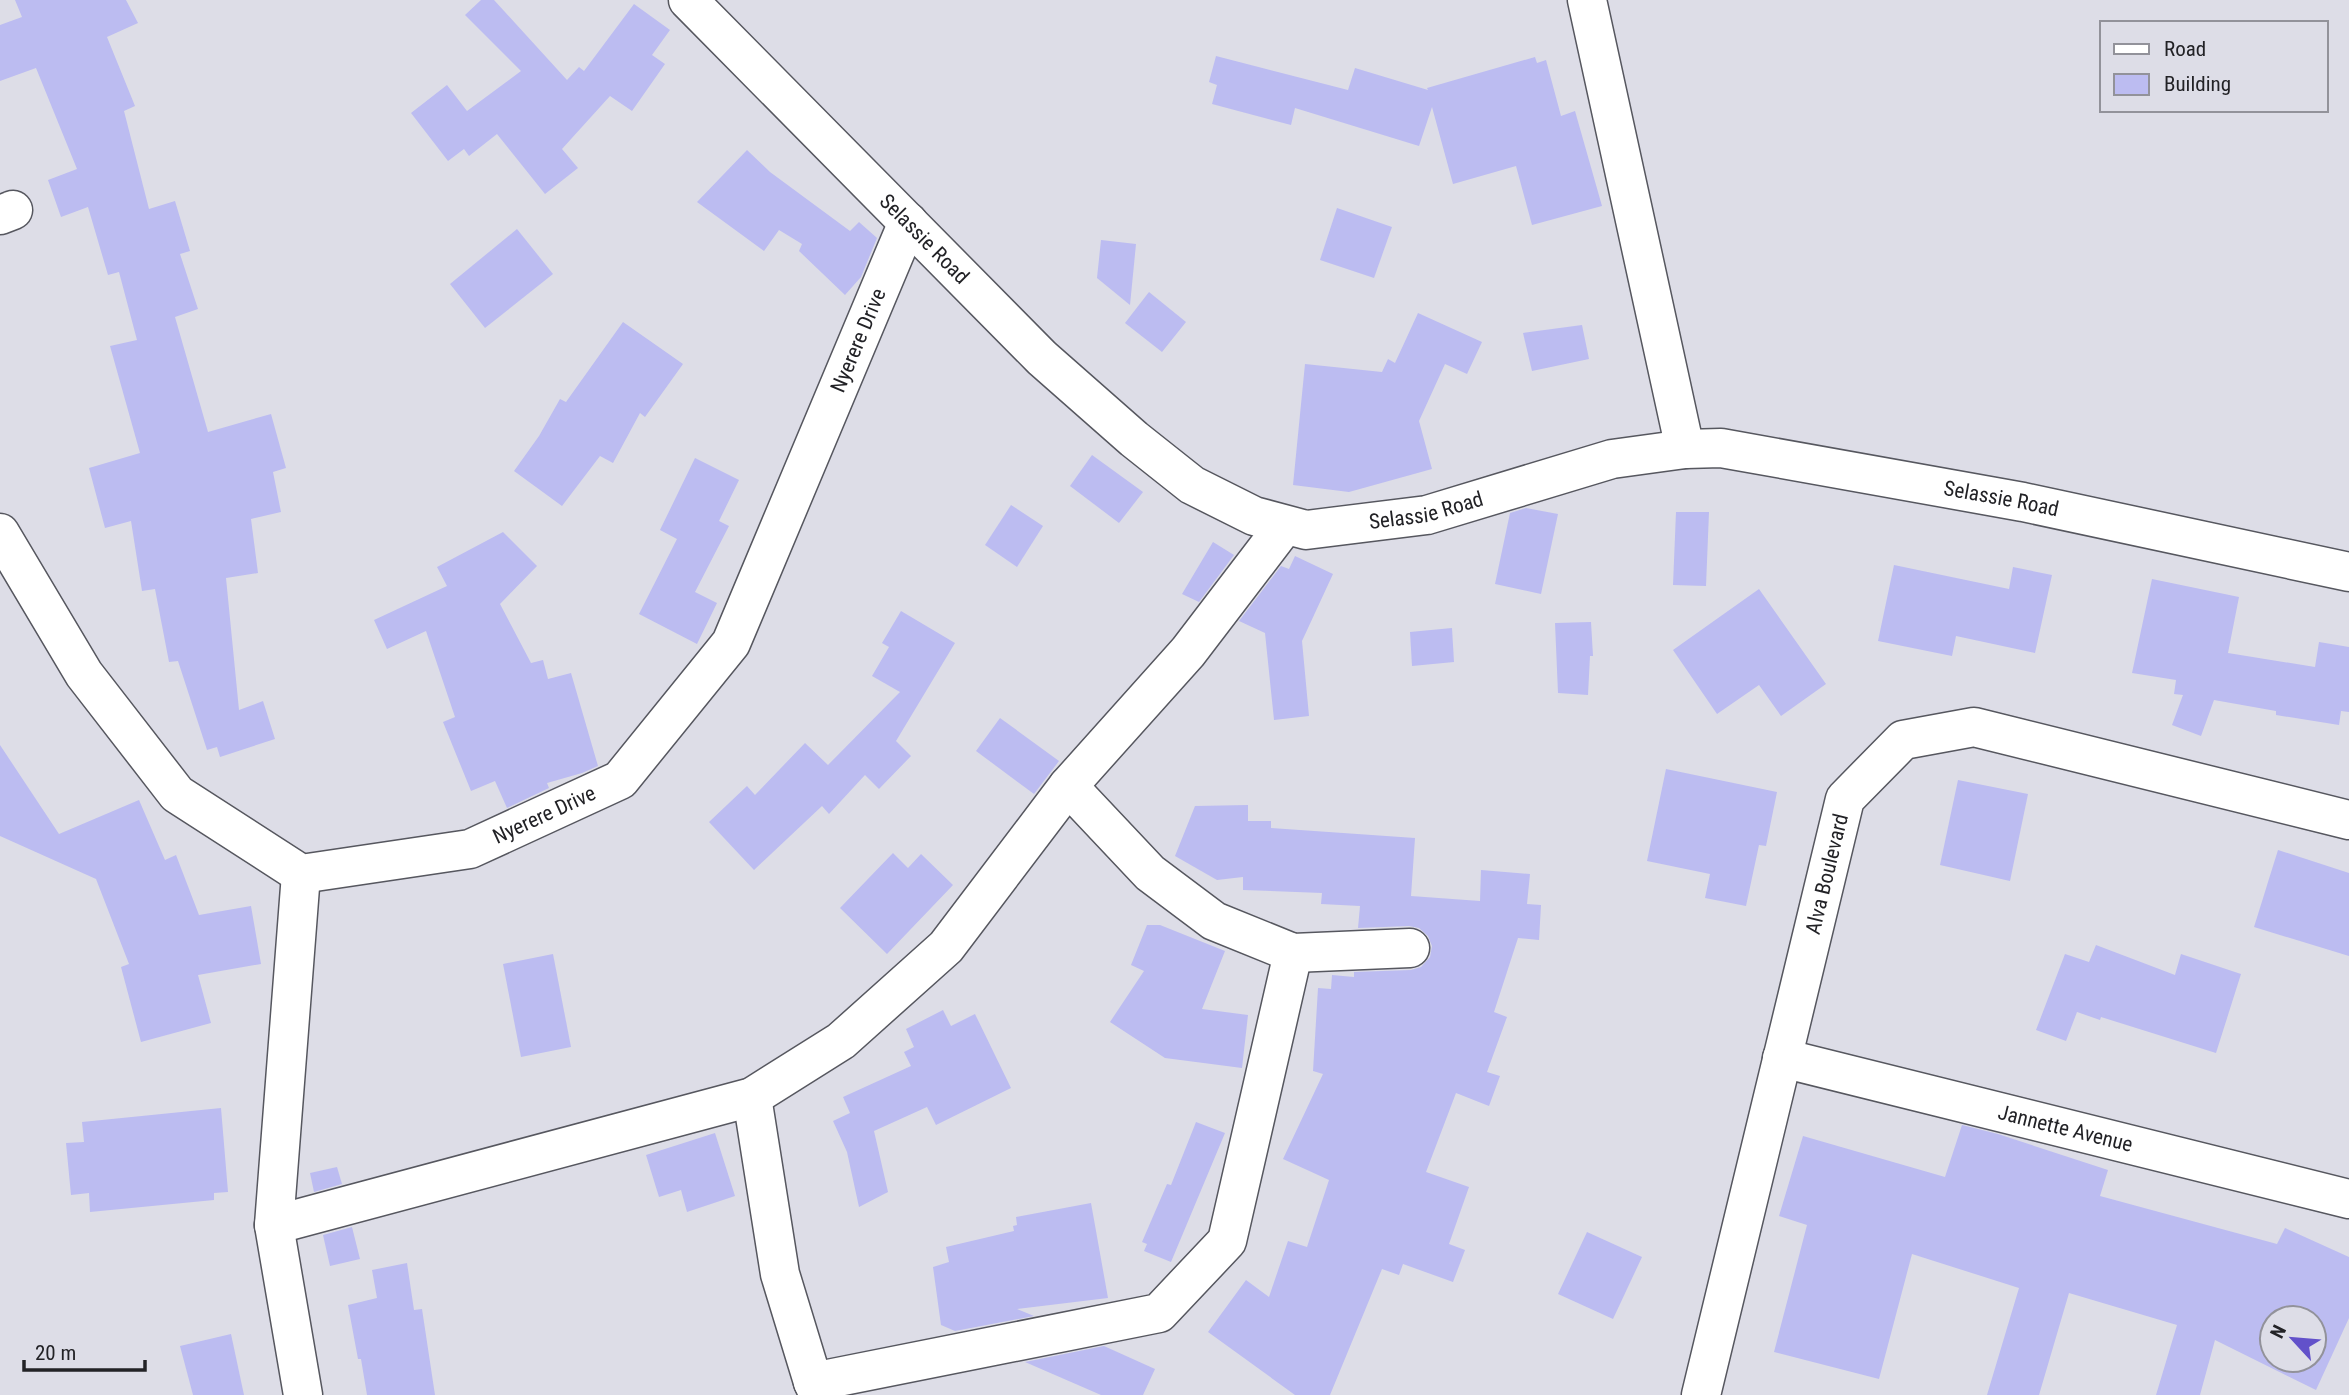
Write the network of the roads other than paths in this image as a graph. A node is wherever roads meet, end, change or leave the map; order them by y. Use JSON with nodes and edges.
{"nodes":[{"id":1,"x":688,"y":0,"type":"edge"},
{"id":2,"x":1587,"y":0,"type":"edge"},
{"id":3,"x":908,"y":222,"type":"junction"},
{"id":4,"x":1685,"y":449,"type":"junction"},
{"id":5,"x":1285,"y":525,"type":"junction"},
{"id":6,"x":0,"y":533,"type":"edge"},
{"id":7,"x":2349,"y":572,"type":"edge"},
{"id":8,"x":1068,"y":786,"type":"junction"},
{"id":9,"x":2349,"y":820,"type":"edge"},
{"id":10,"x":301,"y":873,"type":"junction"},
{"id":11,"x":1410,"y":948,"type":"dead end"},
{"id":12,"x":1293,"y":953,"type":"junction"},
{"id":13,"x":1782,"y":1058,"type":"junction"},
{"id":14,"x":751,"y":1097,"type":"junction"},
{"id":15,"x":2349,"y":1199,"type":"edge"},
{"id":16,"x":274,"y":1225,"type":"junction"},
{"id":17,"x":816,"y":1388,"type":"edge"},
{"id":18,"x":303,"y":1395,"type":"edge"},
{"id":19,"x":1700,"y":1395,"type":"edge"}],
"edges":[{"from":1,"to":3,"type":"street","name":"Selassie Road"},
{"from":2,"to":4,"type":"street"},
{"from":3,"to":5,"type":"street","name":"Selassie Road"},
{"from":3,"to":10,"type":"street","name":"Nyerere Drive"},
{"from":4,"to":5,"type":"street","name":"Selassie Road"},
{"from":4,"to":7,"type":"street","name":"Selassie Road"},
{"from":5,"to":8,"type":"street"},
{"from":6,"to":10,"type":"street"},
{"from":8,"to":12,"type":"street"},
{"from":8,"to":14,"type":"street"},
{"from":9,"to":13,"type":"street","name":"Alva Boulevard"},
{"from":10,"to":16,"type":"street"},
{"from":11,"to":12,"type":"street"},
{"from":12,"to":17,"type":"street"},
{"from":13,"to":15,"type":"street","name":"Jannette Avenue"},
{"from":13,"to":19,"type":"street","name":"Alva Boulevard"},
{"from":14,"to":16,"type":"street"},
{"from":14,"to":17,"type":"street"},
{"from":16,"to":18,"type":"street"}]}
